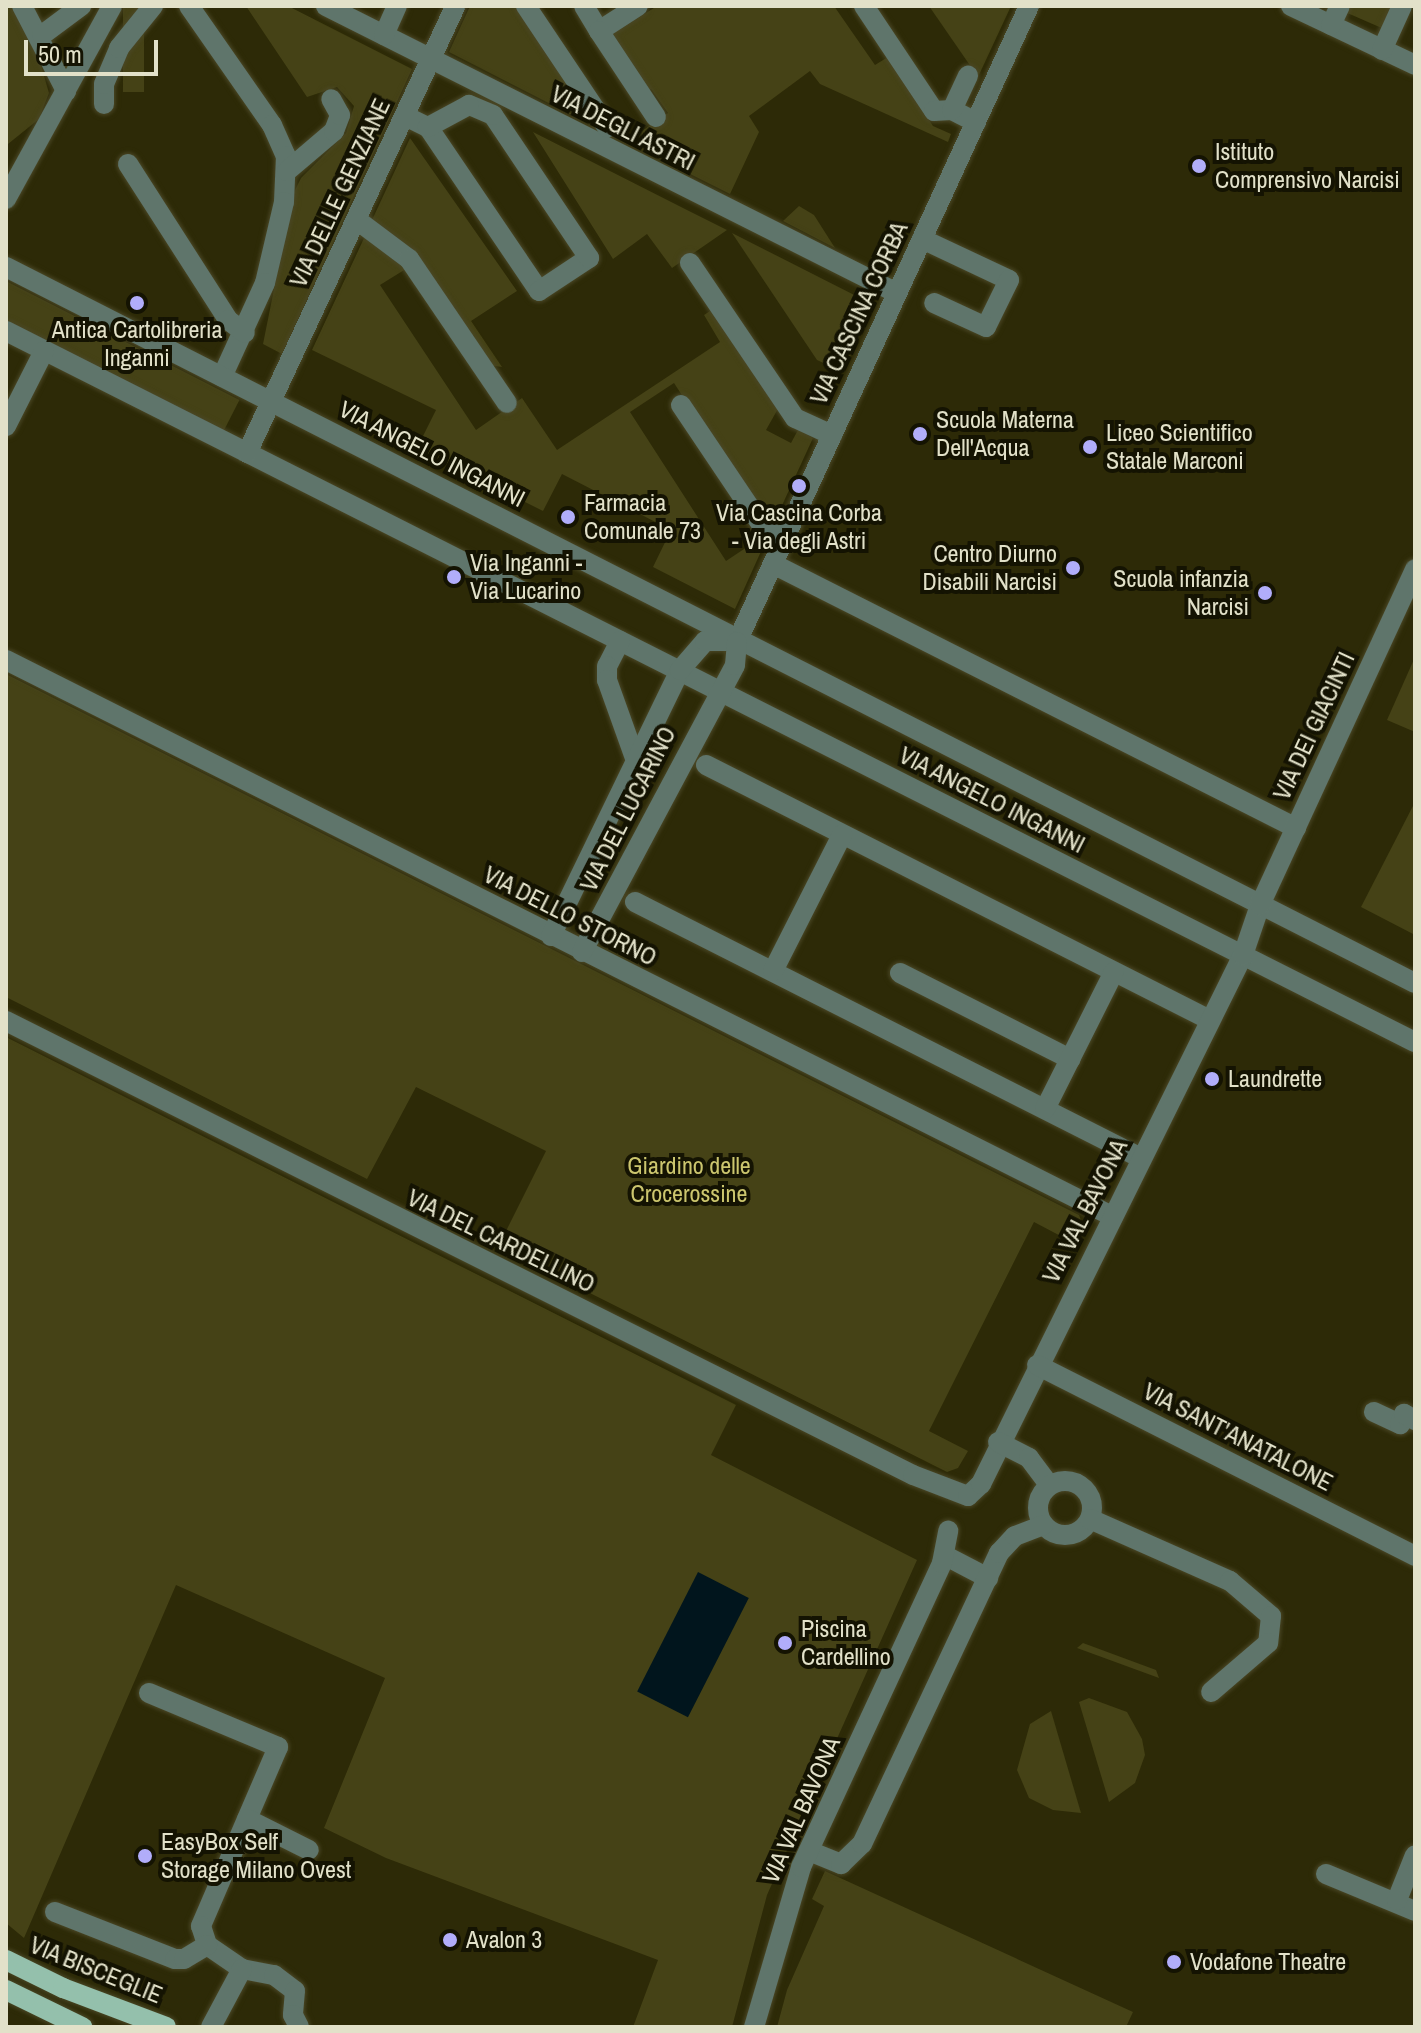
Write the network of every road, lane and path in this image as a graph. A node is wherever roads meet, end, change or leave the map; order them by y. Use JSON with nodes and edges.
{"nodes":[{"id":1,"x":22,"y":6,"type":"edge"},
{"id":2,"x":81,"y":6,"type":"edge"},
{"id":3,"x":112,"y":6,"type":"edge"},
{"id":4,"x":153,"y":6,"type":"edge"},
{"id":5,"x":189,"y":6,"type":"edge"},
{"id":6,"x":326,"y":6,"type":"edge"},
{"id":7,"x":397,"y":6,"type":"edge"},
{"id":8,"x":455,"y":6,"type":"edge"},
{"id":9,"x":526,"y":6,"type":"edge"},
{"id":10,"x":584,"y":6,"type":"edge"},
{"id":11,"x":638,"y":6,"type":"edge"},
{"id":12,"x":864,"y":6,"type":"edge"},
{"id":13,"x":1029,"y":6,"type":"edge"},
{"id":14,"x":1291,"y":6,"type":"edge"},
{"id":15,"x":1340,"y":6,"type":"edge"},
{"id":16,"x":1402,"y":6,"type":"edge"},
{"id":17,"x":1331,"y":25,"type":"junction"},
{"id":18,"x":599,"y":31,"type":"junction"},
{"id":19,"x":42,"y":35,"type":"junction"},
{"id":20,"x":384,"y":35,"type":"junction"},
{"id":21,"x":1382,"y":50,"type":"junction"},
{"id":22,"x":431,"y":59,"type":"junction"},
{"id":23,"x":1415,"y":65,"type":"edge"},
{"id":24,"x":968,"y":76,"type":"dead end"},
{"id":25,"x":66,"y":91,"type":"junction"},
{"id":26,"x":331,"y":99,"type":"dead end"},
{"id":27,"x":104,"y":104,"type":"dead end"},
{"id":28,"x":952,"y":110,"type":"junction"},
{"id":29,"x":405,"y":116,"type":"junction"},
{"id":30,"x":656,"y":117,"type":"dead end"},
{"id":31,"x":976,"y":122,"type":"junction"},
{"id":32,"x":428,"y":127,"type":"junction"},
{"id":33,"x":607,"y":127,"type":"dead end"},
{"id":34,"x":128,"y":164,"type":"dead end"},
{"id":35,"x":287,"y":171,"type":"junction"},
{"id":36,"x":8,"y":192,"type":"edge"},
{"id":37,"x":357,"y":220,"type":"junction"},
{"id":38,"x":922,"y":239,"type":"junction"},
{"id":39,"x":690,"y":263,"type":"dead end"},
{"id":40,"x":6,"y":267,"type":"edge"},
{"id":41,"x":897,"y":293,"type":"junction"},
{"id":42,"x":934,"y":303,"type":"dead end"},
{"id":43,"x":6,"y":331,"type":"edge"},
{"id":44,"x":245,"y":333,"type":"junction"},
{"id":45,"x":44,"y":351,"type":"junction"},
{"id":46,"x":222,"y":377,"type":"junction"},
{"id":47,"x":273,"y":402,"type":"junction"},
{"id":48,"x":507,"y":403,"type":"dead end"},
{"id":49,"x":681,"y":405,"type":"dead end"},
{"id":50,"x":6,"y":426,"type":"edge"},
{"id":51,"x":832,"y":435,"type":"junction"},
{"id":52,"x":247,"y":453,"type":"junction"},
{"id":53,"x":785,"y":539,"type":"junction"},
{"id":54,"x":773,"y":564,"type":"junction"},
{"id":55,"x":1415,"y":569,"type":"edge"},
{"id":56,"x":620,"y":641,"type":"junction"},
{"id":57,"x":737,"y":642,"type":"junction"},
{"id":58,"x":6,"y":660,"type":"edge"},
{"id":59,"x":680,"y":670,"type":"junction"},
{"id":60,"x":719,"y":690,"type":"junction"},
{"id":61,"x":635,"y":758,"type":"junction"},
{"id":62,"x":706,"y":765,"type":"dead end"},
{"id":63,"x":1296,"y":828,"type":"junction"},
{"id":64,"x":842,"y":835,"type":"junction"},
{"id":65,"x":635,"y":902,"type":"dead end"},
{"id":66,"x":1260,"y":905,"type":"junction"},
{"id":67,"x":551,"y":936,"type":"junction"},
{"id":68,"x":582,"y":952,"type":"junction"},
{"id":69,"x":1243,"y":955,"type":"junction"},
{"id":70,"x":773,"y":971,"type":"junction"},
{"id":71,"x":1114,"y":972,"type":"junction"},
{"id":72,"x":900,"y":973,"type":"dead end"},
{"id":73,"x":1415,"y":983,"type":"edge"},
{"id":74,"x":1210,"y":1020,"type":"junction"},
{"id":75,"x":6,"y":1021,"type":"edge"},
{"id":76,"x":1415,"y":1042,"type":"edge"},
{"id":77,"x":1070,"y":1059,"type":"junction"},
{"id":78,"x":1045,"y":1109,"type":"junction"},
{"id":79,"x":1141,"y":1158,"type":"junction"},
{"id":80,"x":1112,"y":1216,"type":"junction"},
{"id":81,"x":1037,"y":1365,"type":"junction"},
{"id":82,"x":1374,"y":1412,"type":"dead end"},
{"id":83,"x":1415,"y":1420,"type":"edge"},
{"id":84,"x":995,"y":1448,"type":"junction"},
{"id":85,"x":1049,"y":1485,"type":"junction"},
{"id":86,"x":975,"y":1491,"type":"joint"},
{"id":87,"x":1090,"y":1519,"type":"junction"},
{"id":88,"x":1043,"y":1525,"type":"junction"},
{"id":89,"x":948,"y":1531,"type":"dead end"},
{"id":90,"x":944,"y":1555,"type":"junction"},
{"id":91,"x":1415,"y":1556,"type":"edge"},
{"id":92,"x":988,"y":1578,"type":"junction"},
{"id":93,"x":1211,"y":1692,"type":"dead end"},
{"id":94,"x":149,"y":1693,"type":"dead end"},
{"id":95,"x":247,"y":1819,"type":"junction"},
{"id":96,"x":309,"y":1850,"type":"dead end"},
{"id":97,"x":809,"y":1851,"type":"junction"},
{"id":98,"x":1415,"y":1855,"type":"edge"},
{"id":99,"x":1326,"y":1874,"type":"dead end"},
{"id":100,"x":1397,"y":1900,"type":"junction"},
{"id":101,"x":1415,"y":1911,"type":"edge"},
{"id":102,"x":55,"y":1912,"type":"dead end"},
{"id":103,"x":207,"y":1945,"type":"junction"},
{"id":104,"x":6,"y":1960,"type":"edge"},
{"id":105,"x":242,"y":1969,"type":"junction"},
{"id":106,"x":6,"y":1990,"type":"edge"},
{"id":107,"x":82,"y":2027,"type":"edge"},
{"id":108,"x":166,"y":2027,"type":"edge"},
{"id":109,"x":211,"y":2027,"type":"edge"},
{"id":110,"x":299,"y":2027,"type":"edge"},
{"id":111,"x":754,"y":2027,"type":"edge"}],
"edges":[{"from":1,"to":19,"type":"street"},
{"from":2,"to":19,"type":"street"},
{"from":3,"to":25,"type":"street"},
{"from":4,"to":27,"type":"street"},
{"from":5,"to":35,"type":"street"},
{"from":6,"to":20,"type":"street","name":"VIA DEGLI ASTRI"},
{"from":7,"to":20,"type":"street"},
{"from":8,"to":22,"type":"street","name":"VIA DELLE GENZIANE"},
{"from":9,"to":33,"type":"street"},
{"from":10,"to":18,"type":"street"},
{"from":11,"to":18,"type":"street"},
{"from":12,"to":28,"type":"street"},
{"from":13,"to":31,"type":"street","name":"VIA CASCINA CORBA"},
{"from":14,"to":17,"type":"street"},
{"from":15,"to":17,"type":"street"},
{"from":16,"to":21,"type":"street"},
{"from":17,"to":21,"type":"street"},
{"from":18,"to":30,"type":"street"},
{"from":19,"to":25,"type":"street"},
{"from":20,"to":22,"type":"street","name":"VIA DEGLI ASTRI"},
{"from":21,"to":23,"type":"street"},
{"from":22,"to":29,"type":"street","name":"VIA DELLE GENZIANE"},
{"from":22,"to":41,"type":"street","name":"VIA DEGLI ASTRI"},
{"from":24,"to":28,"type":"street"},
{"from":25,"to":36,"type":"street"},
{"from":26,"to":35,"type":"street"},
{"from":28,"to":31,"type":"street"},
{"from":29,"to":32,"type":"street"},
{"from":29,"to":37,"type":"street","name":"VIA DELLE GENZIANE"},
{"from":31,"to":38,"type":"street","name":"VIA CASCINA CORBA"},
{"from":32,"to":32,"type":"street"},
{"from":34,"to":44,"type":"street"},
{"from":35,"to":44,"type":"street"},
{"from":37,"to":47,"type":"street","name":"VIA DELLE GENZIANE"},
{"from":37,"to":48,"type":"street"},
{"from":38,"to":41,"type":"street","name":"VIA CASCINA CORBA"},
{"from":38,"to":42,"type":"street"},
{"from":39,"to":51,"type":"street"},
{"from":40,"to":46,"type":"street","name":"VIA ANGELO INGANNI"},
{"from":41,"to":51,"type":"street","name":"VIA CASCINA CORBA"},
{"from":43,"to":45,"type":"street","name":"VIA ANGELO INGANNI"},
{"from":44,"to":46,"type":"street"},
{"from":45,"to":50,"type":"street"},
{"from":45,"to":52,"type":"street","name":"VIA ANGELO INGANNI"},
{"from":46,"to":47,"type":"street","name":"VIA ANGELO INGANNI"},
{"from":47,"to":52,"type":"street"},
{"from":47,"to":57,"type":"street","name":"VIA ANGELO INGANNI"},
{"from":49,"to":53,"type":"street"},
{"from":51,"to":53,"type":"street","name":"VIA CASCINA CORBA"},
{"from":52,"to":56,"type":"street","name":"VIA ANGELO INGANNI"},
{"from":53,"to":54,"type":"street","name":"VIA CASCINA CORBA"},
{"from":54,"to":57,"type":"street","name":"VIA CASCINA CORBA"},
{"from":54,"to":63,"type":"street"},
{"from":55,"to":63,"type":"street","name":"VIA DEI GIACINTI"},
{"from":56,"to":59,"type":"street","name":"VIA ANGELO INGANNI"},
{"from":56,"to":61,"type":"street","name":"VIA DEL LUCARINO"},
{"from":57,"to":59,"type":"street"},
{"from":57,"to":60,"type":"street"},
{"from":57,"to":66,"type":"street","name":"VIA ANGELO INGANNI"},
{"from":58,"to":67,"type":"street","name":"VIA DELLO STORNO"},
{"from":59,"to":60,"type":"street","name":"VIA ANGELO INGANNI"},
{"from":59,"to":61,"type":"street","name":"VIA DEL LUCARINO"},
{"from":60,"to":68,"type":"street","name":"VIA DEL LUCARINO"},
{"from":60,"to":69,"type":"street","name":"VIA ANGELO INGANNI"},
{"from":61,"to":67,"type":"street","name":"VIA DEL LUCARINO"},
{"from":62,"to":64,"type":"street"},
{"from":63,"to":66,"type":"street","name":"VIA DEI GIACINTI"},
{"from":64,"to":70,"type":"street"},
{"from":64,"to":71,"type":"street"},
{"from":65,"to":70,"type":"street"},
{"from":66,"to":69,"type":"street"},
{"from":66,"to":73,"type":"street","name":"VIA ANGELO INGANNI"},
{"from":67,"to":68,"type":"street","name":"VIA DELLO STORNO"},
{"from":68,"to":80,"type":"street","name":"VIA DELLO STORNO"},
{"from":69,"to":74,"type":"street","name":"VIA VAL BAVONA"},
{"from":69,"to":76,"type":"street","name":"VIA ANGELO INGANNI"},
{"from":70,"to":78,"type":"street"},
{"from":71,"to":74,"type":"street"},
{"from":71,"to":77,"type":"street"},
{"from":72,"to":77,"type":"street"},
{"from":74,"to":79,"type":"street","name":"VIA VAL BAVONA"},
{"from":75,"to":86,"type":"street","name":"VIA DEL CARDELLINO"},
{"from":77,"to":78,"type":"street"},
{"from":78,"to":79,"type":"street"},
{"from":79,"to":80,"type":"street","name":"VIA VAL BAVONA"},
{"from":80,"to":81,"type":"street","name":"VIA VAL BAVONA"},
{"from":81,"to":84,"type":"street","name":"VIA VAL BAVONA"},
{"from":81,"to":91,"type":"street","name":"VIA SANT'ANATALONE"},
{"from":82,"to":83,"type":"street"},
{"from":84,"to":85,"type":"street"},
{"from":84,"to":86,"type":"street","name":"VIA VAL BAVONA"},
{"from":85,"to":87,"type":"street"},
{"from":85,"to":88,"type":"street"},
{"from":87,"to":88,"type":"street"},
{"from":87,"to":93,"type":"street"},
{"from":88,"to":92,"type":"street"},
{"from":89,"to":90,"type":"street","name":"VIA VAL BAVONA"},
{"from":90,"to":92,"type":"street"},
{"from":90,"to":97,"type":"street","name":"VIA VAL BAVONA"},
{"from":92,"to":97,"type":"street"},
{"from":94,"to":95,"type":"street"},
{"from":95,"to":96,"type":"street"},
{"from":95,"to":103,"type":"street"},
{"from":97,"to":111,"type":"street","name":"VIA VAL BAVONA"},
{"from":98,"to":100,"type":"street"},
{"from":99,"to":100,"type":"street"},
{"from":100,"to":101,"type":"street"},
{"from":102,"to":103,"type":"street"},
{"from":103,"to":105,"type":"street"},
{"from":104,"to":108,"type":"main road","name":"VIA BISCEGLIE"},
{"from":105,"to":109,"type":"street"},
{"from":105,"to":110,"type":"street"},
{"from":106,"to":107,"type":"main road"}]}
